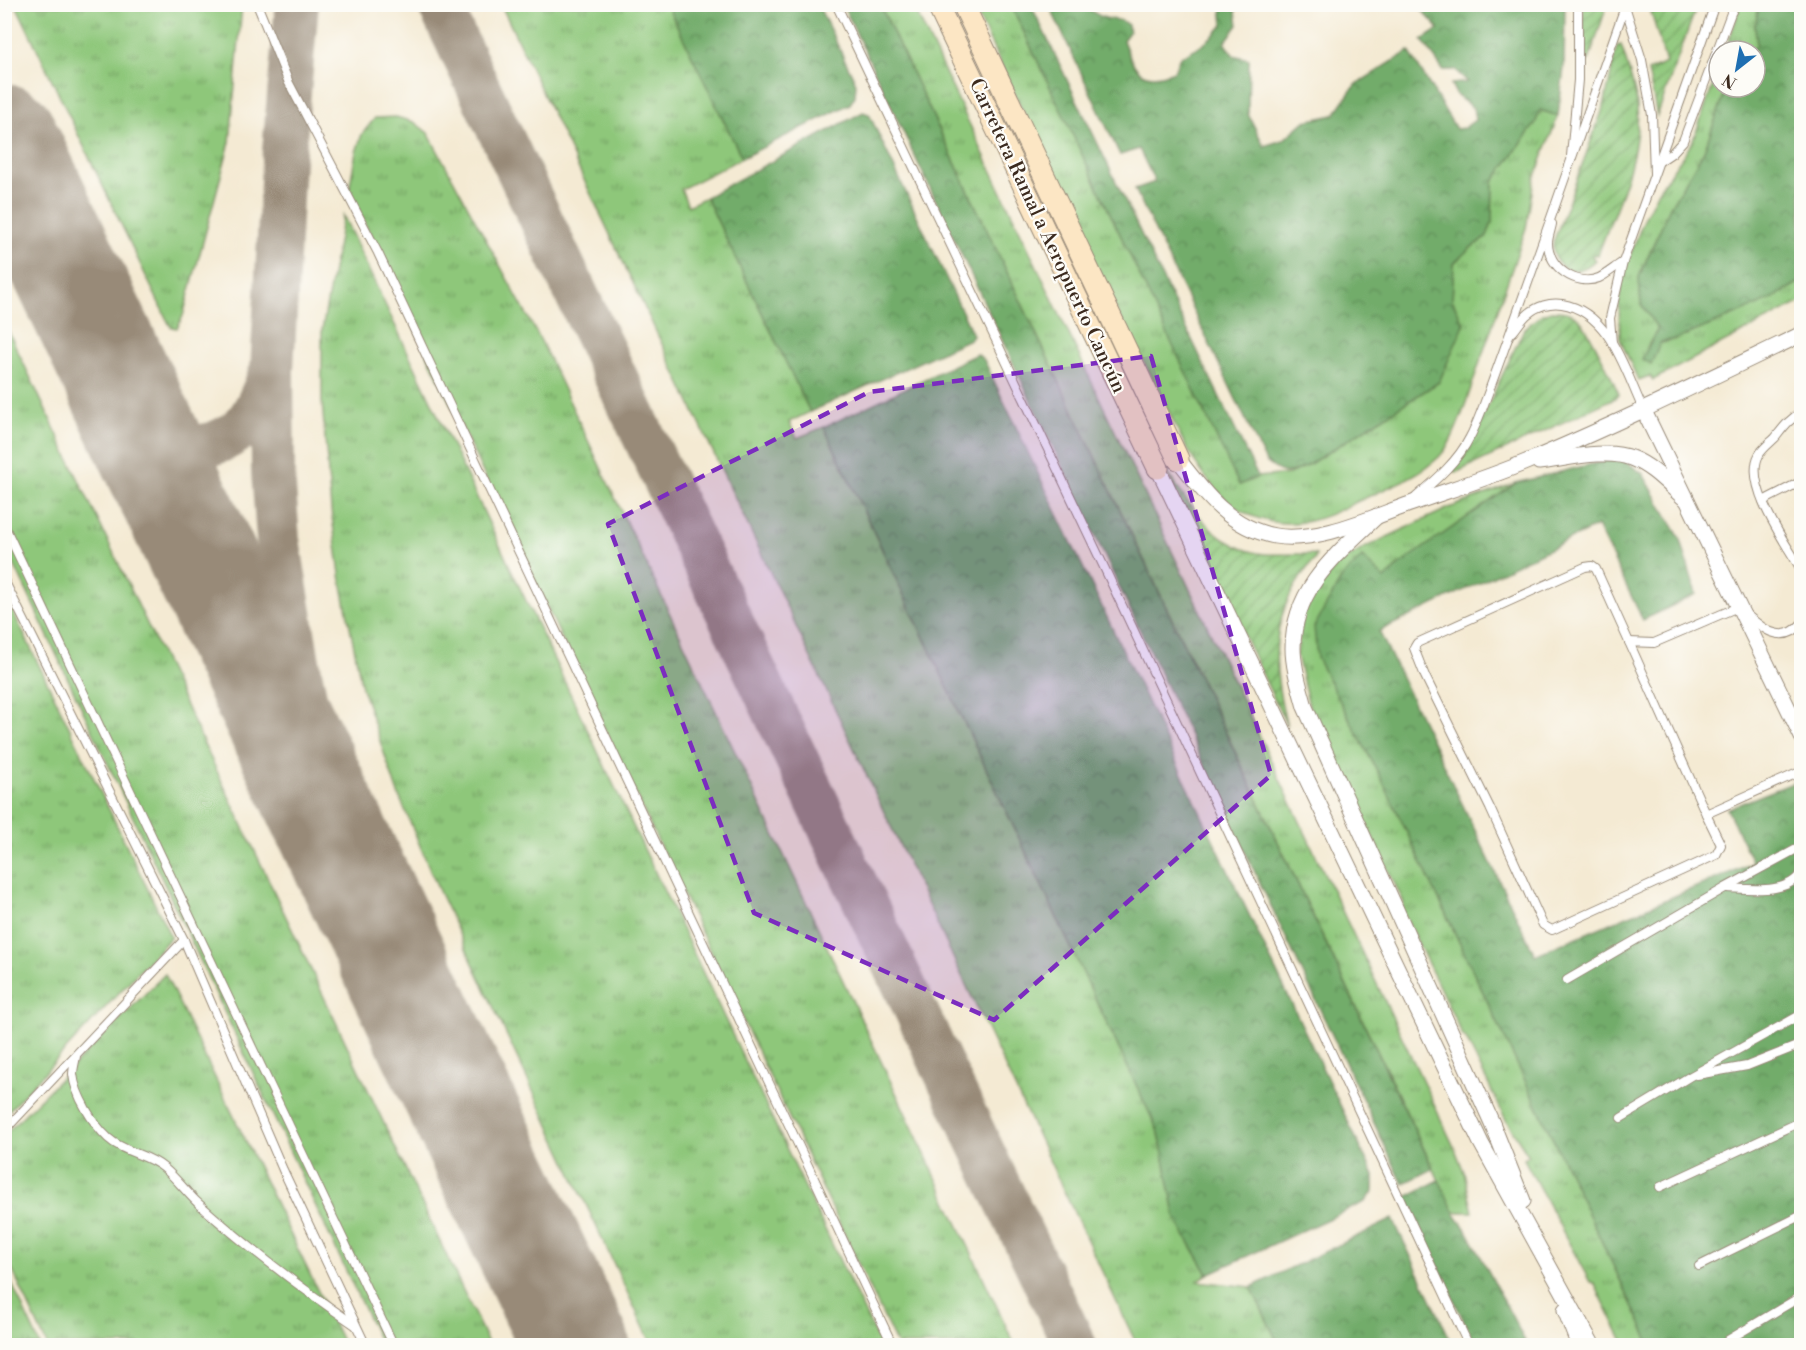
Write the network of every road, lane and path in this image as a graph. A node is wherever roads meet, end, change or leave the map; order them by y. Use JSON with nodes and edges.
{"nodes":[{"id":1,"x":257,"y":4,"type":"edge"},
{"id":2,"x":836,"y":4,"type":"edge"},
{"id":3,"x":937,"y":4,"type":"edge"},
{"id":4,"x":963,"y":4,"type":"edge"},
{"id":5,"x":1578,"y":4,"type":"edge"},
{"id":6,"x":1715,"y":4,"type":"edge"},
{"id":7,"x":1736,"y":4,"type":"edge"},
{"id":8,"x":1625,"y":5,"type":"edge"},
{"id":9,"x":1730,"y":9,"type":"edge"},
{"id":10,"x":1659,"y":162,"type":"junction"},
{"id":11,"x":1569,"y":168,"type":"junction"},
{"id":12,"x":1654,"y":177,"type":"junction"},
{"id":13,"x":1556,"y":199,"type":"junction"},
{"id":14,"x":1623,"y":262,"type":"junction"},
{"id":15,"x":1802,"y":325,"type":"edge"},
{"id":16,"x":1802,"y":334,"type":"edge"},
{"id":17,"x":1510,"y":335,"type":"junction"},
{"id":18,"x":1612,"y":343,"type":"junction"},
{"id":19,"x":1775,"y":347,"type":"junction"},
{"id":20,"x":1643,"y":409,"type":"junction"},
{"id":21,"x":1802,"y":412,"type":"edge"},
{"id":22,"x":1178,"y":459,"type":"joint"},
{"id":23,"x":1524,"y":463,"type":"junction"},
{"id":24,"x":1158,"y":468,"type":"joint"},
{"id":25,"x":1802,"y":481,"type":"edge"},
{"id":26,"x":1764,"y":501,"type":"junction"},
{"id":27,"x":1690,"y":503,"type":"junction"},
{"id":28,"x":1407,"y":505,"type":"junction"},
{"id":29,"x":1377,"y":516,"type":"junction"},
{"id":30,"x":4,"y":525,"type":"edge"},
{"id":31,"x":1802,"y":571,"type":"edge"},
{"id":32,"x":4,"y":580,"type":"edge"},
{"id":33,"x":1738,"y":607,"type":"junction"},
{"id":34,"x":1802,"y":623,"type":"edge"},
{"id":35,"x":1629,"y":642,"type":"junction"},
{"id":36,"x":1802,"y":737,"type":"edge"},
{"id":37,"x":1802,"y":771,"type":"edge"},
{"id":38,"x":1706,"y":814,"type":"junction"},
{"id":39,"x":1801,"y":849,"type":"edge"},
{"id":40,"x":1802,"y":871,"type":"edge"},
{"id":41,"x":1725,"y":888,"type":"junction"},
{"id":42,"x":184,"y":940,"type":"junction"},
{"id":43,"x":1567,"y":980,"type":"dead end"},
{"id":44,"x":1802,"y":1014,"type":"edge"},
{"id":45,"x":1802,"y":1044,"type":"edge"},
{"id":46,"x":76,"y":1056,"type":"junction"},
{"id":47,"x":1689,"y":1077,"type":"junction"},
{"id":48,"x":1621,"y":1118,"type":"dead end"},
{"id":49,"x":1802,"y":1121,"type":"edge"},
{"id":50,"x":4,"y":1131,"type":"edge"},
{"id":51,"x":1660,"y":1187,"type":"dead end"},
{"id":52,"x":1802,"y":1215,"type":"edge"},
{"id":53,"x":1546,"y":1257,"type":"junction"},
{"id":54,"x":1699,"y":1266,"type":"dead end"},
{"id":55,"x":1802,"y":1296,"type":"edge"},
{"id":56,"x":356,"y":1326,"type":"junction"},
{"id":57,"x":1728,"y":1340,"type":"dead end"},
{"id":58,"x":366,"y":1346,"type":"edge"},
{"id":59,"x":394,"y":1346,"type":"edge"},
{"id":60,"x":893,"y":1346,"type":"edge"},
{"id":61,"x":1469,"y":1346,"type":"edge"},
{"id":62,"x":1579,"y":1346,"type":"edge"},
{"id":63,"x":1593,"y":1346,"type":"edge"}],
"edges":[{"from":1,"to":60,"type":"lane"},
{"from":2,"to":61,"type":"lane"},
{"from":3,"to":24,"type":"main road","name":"Carretera Ramal a Aeropuerto Cancún"},
{"from":4,"to":22,"type":"main road","name":"Carretera Ramal a Aeropuerto Cancún"},
{"from":5,"to":11,"type":"lane"},
{"from":6,"to":10,"type":"lane"},
{"from":7,"to":9,"type":"lane"},
{"from":8,"to":11,"type":"lane"},
{"from":8,"to":12,"type":"lane"},
{"from":9,"to":10,"type":"lane"},
{"from":10,"to":12,"type":"lane"},
{"from":11,"to":13,"type":"lane"},
{"from":12,"to":14,"type":"lane"},
{"from":13,"to":14,"type":"lane"},
{"from":13,"to":17,"type":"lane"},
{"from":14,"to":18,"type":"lane"},
{"from":15,"to":19,"type":"street"},
{"from":16,"to":19,"type":"street"},
{"from":17,"to":18,"type":"lane"},
{"from":17,"to":28,"type":"lane"},
{"from":18,"to":20,"type":"lane"},
{"from":19,"to":20,"type":"street"},
{"from":20,"to":23,"type":"street"},
{"from":20,"to":27,"type":"street"},
{"from":21,"to":26,"type":"lane"},
{"from":22,"to":29,"type":"street"},
{"from":23,"to":27,"type":"street"},
{"from":23,"to":28,"type":"street"},
{"from":24,"to":53,"type":"street"},
{"from":25,"to":26,"type":"lane"},
{"from":26,"to":31,"type":"lane"},
{"from":27,"to":33,"type":"street"},
{"from":28,"to":29,"type":"street"},
{"from":29,"to":53,"type":"street"},
{"from":30,"to":59,"type":"lane"},
{"from":32,"to":42,"type":"lane"},
{"from":33,"to":34,"type":"lane"},
{"from":33,"to":35,"type":"lane"},
{"from":33,"to":36,"type":"street"},
{"from":35,"to":38,"type":"lane"},
{"from":35,"to":38,"type":"lane"},
{"from":37,"to":38,"type":"lane"},
{"from":39,"to":41,"type":"lane"},
{"from":40,"to":41,"type":"lane"},
{"from":41,"to":43,"type":"lane"},
{"from":42,"to":46,"type":"lane"},
{"from":42,"to":56,"type":"lane"},
{"from":44,"to":47,"type":"lane"},
{"from":45,"to":47,"type":"lane"},
{"from":46,"to":50,"type":"lane"},
{"from":46,"to":56,"type":"lane"},
{"from":47,"to":48,"type":"lane"},
{"from":49,"to":51,"type":"lane"},
{"from":52,"to":54,"type":"lane"},
{"from":53,"to":62,"type":"street"},
{"from":53,"to":63,"type":"street"},
{"from":55,"to":57,"type":"lane"},
{"from":56,"to":58,"type":"lane"}]}
